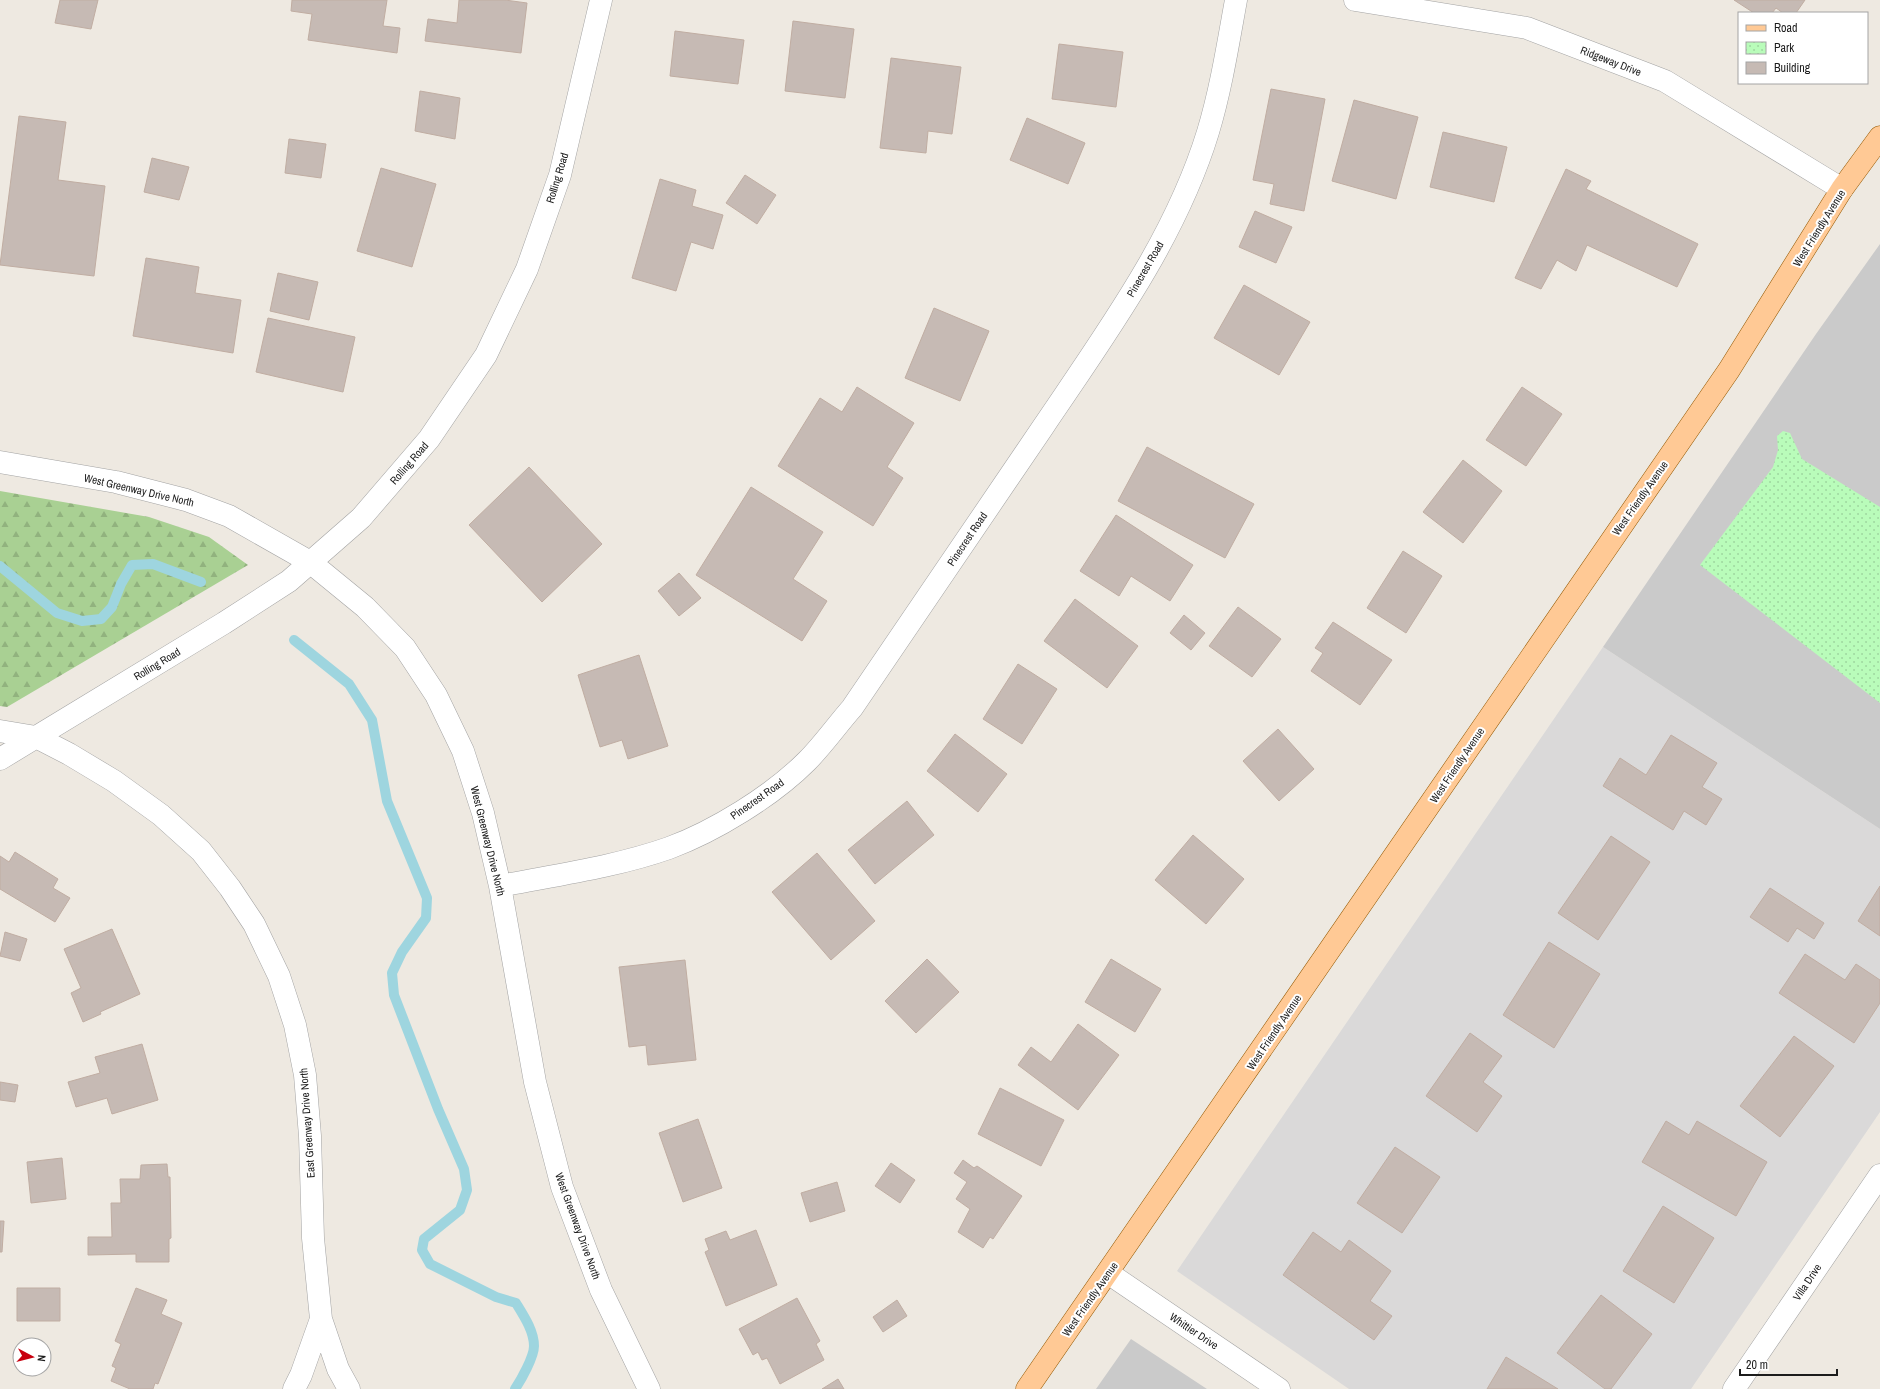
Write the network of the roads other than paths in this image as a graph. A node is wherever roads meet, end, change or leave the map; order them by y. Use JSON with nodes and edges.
{"nodes":[{"id":1,"x":601,"y":0,"type":"edge"},
{"id":2,"x":1236,"y":0,"type":"edge"},
{"id":3,"x":1355,"y":0,"type":"edge"},
{"id":4,"x":1880,"y":137,"type":"edge"},
{"id":5,"x":1842,"y":189,"type":"junction"},
{"id":6,"x":0,"y":462,"type":"edge"},
{"id":7,"x":310,"y":562,"type":"junction"},
{"id":8,"x":0,"y":731,"type":"edge"},
{"id":9,"x":36,"y":737,"type":"junction"},
{"id":10,"x":0,"y":759,"type":"edge"},
{"id":11,"x":500,"y":886,"type":"junction"},
{"id":12,"x":1880,"y":1175,"type":"edge"},
{"id":13,"x":1108,"y":1273,"type":"junction"},
{"id":14,"x":321,"y":1319,"type":"junction"},
{"id":15,"x":294,"y":1389,"type":"edge"},
{"id":16,"x":349,"y":1389,"type":"edge"},
{"id":17,"x":648,"y":1389,"type":"edge"},
{"id":18,"x":1027,"y":1389,"type":"edge"},
{"id":19,"x":1279,"y":1389,"type":"edge"},
{"id":20,"x":1734,"y":1389,"type":"edge"}],
"edges":[{"from":1,"to":7,"type":"street","name":"Rolling Road"},
{"from":2,"to":11,"type":"street","name":"Pinecrest Road"},
{"from":3,"to":5,"type":"street","name":"Ridgeway Drive"},
{"from":4,"to":5,"type":"main road","name":"West Friendly Avenue"},
{"from":5,"to":13,"type":"main road","name":"West Friendly Avenue"},
{"from":6,"to":7,"type":"street","name":"West Greenway Drive North"},
{"from":7,"to":9,"type":"street","name":"Rolling Road"},
{"from":7,"to":11,"type":"street","name":"West Greenway Drive North"},
{"from":8,"to":9,"type":"street","name":"East Greenway Drive North"},
{"from":9,"to":10,"type":"street","name":"Rolling Road"},
{"from":9,"to":14,"type":"street","name":"East Greenway Drive North"},
{"from":11,"to":17,"type":"street","name":"West Greenway Drive North"},
{"from":12,"to":20,"type":"street","name":"Villa Drive"},
{"from":13,"to":18,"type":"main road","name":"West Friendly Avenue"},
{"from":13,"to":19,"type":"street","name":"Whittier Drive"},
{"from":14,"to":15,"type":"street"},
{"from":14,"to":16,"type":"street","name":"East Greenway Drive North"}]}
